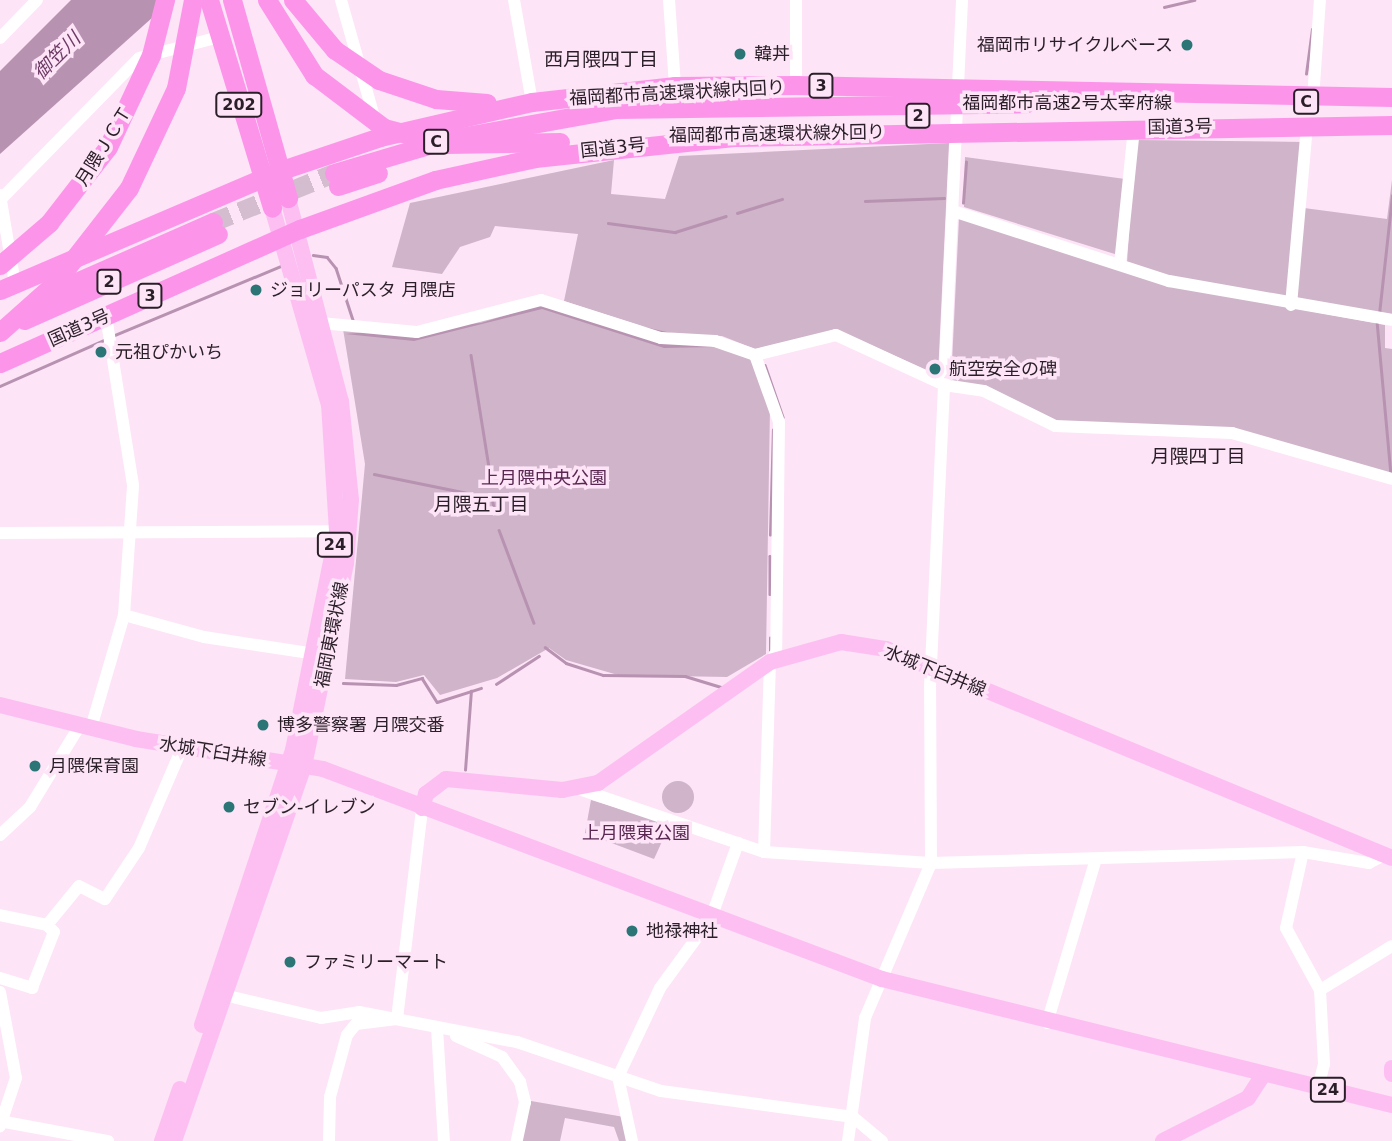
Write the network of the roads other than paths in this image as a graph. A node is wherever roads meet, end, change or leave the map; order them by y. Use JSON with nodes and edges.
{"nodes":[{"id":1,"x":37,"y":0,"type":"edge"},
{"id":2,"x":165,"y":0,"type":"edge"},
{"id":3,"x":193,"y":0,"type":"edge"},
{"id":4,"x":209,"y":0,"type":"edge"},
{"id":5,"x":236,"y":0,"type":"edge"},
{"id":6,"x":267,"y":0,"type":"edge"},
{"id":7,"x":293,"y":0,"type":"edge"},
{"id":8,"x":341,"y":0,"type":"edge"},
{"id":9,"x":514,"y":0,"type":"edge"},
{"id":10,"x":669,"y":0,"type":"edge"},
{"id":11,"x":796,"y":0,"type":"edge"},
{"id":12,"x":962,"y":0,"type":"edge"},
{"id":13,"x":1320,"y":0,"type":"edge"},
{"id":14,"x":219,"y":37,"type":"junction"},
{"id":15,"x":0,"y":38,"type":"edge"},
{"id":16,"x":796,"y":85,"type":"junction"},
{"id":17,"x":675,"y":86,"type":"junction"},
{"id":18,"x":962,"y":89,"type":"junction"},
{"id":19,"x":1313,"y":99,"type":"junction"},
{"id":20,"x":1392,"y":99,"type":"edge"},
{"id":21,"x":532,"y":102,"type":"junction"},
{"id":22,"x":1220,"y":109,"type":"junction"},
{"id":23,"x":1392,"y":115,"type":"edge"},
{"id":24,"x":264,"y":124,"type":"junction"},
{"id":25,"x":1307,"y":124,"type":"junction"},
{"id":26,"x":1392,"y":125,"type":"edge"},
{"id":27,"x":1134,"y":128,"type":"junction"},
{"id":28,"x":957,"y":132,"type":"junction"},
{"id":29,"x":380,"y":137,"type":"junction"},
{"id":30,"x":270,"y":174,"type":"junction"},
{"id":31,"x":336,"y":180,"type":"tunnel mouth"},
{"id":32,"x":1,"y":196,"type":"edge"},
{"id":33,"x":280,"y":203,"type":"joint"},
{"id":34,"x":953,"y":211,"type":"junction"},
{"id":35,"x":291,"y":233,"type":"junction"},
{"id":36,"x":1120,"y":264,"type":"junction"},
{"id":37,"x":0,"y":265,"type":"edge"},
{"id":38,"x":8,"y":287,"type":"edge"},
{"id":39,"x":147,"y":298,"type":"junction"},
{"id":40,"x":1291,"y":305,"type":"junction"},
{"id":41,"x":0,"y":315,"type":"edge"},
{"id":42,"x":106,"y":316,"type":"junction"},
{"id":43,"x":1392,"y":320,"type":"edge"},
{"id":44,"x":321,"y":323,"type":"junction"},
{"id":45,"x":0,"y":331,"type":"edge"},
{"id":46,"x":0,"y":352,"type":"edge"},
{"id":47,"x":755,"y":355,"type":"junction"},
{"id":48,"x":0,"y":363,"type":"edge"},
{"id":49,"x":944,"y":385,"type":"junction"},
{"id":50,"x":1392,"y":479,"type":"edge"},
{"id":51,"x":129,"y":530,"type":"junction"},
{"id":52,"x":337,"y":531,"type":"junction"},
{"id":53,"x":0,"y":533,"type":"edge"},
{"id":54,"x":124,"y":615,"type":"junction"},
{"id":55,"x":315,"y":654,"type":"junction"},
{"id":56,"x":770,"y":662,"type":"junction"},
{"id":57,"x":933,"y":669,"type":"junction"},
{"id":58,"x":0,"y":705,"type":"edge"},
{"id":59,"x":85,"y":727,"type":"junction"},
{"id":60,"x":182,"y":748,"type":"junction"},
{"id":61,"x":297,"y":765,"type":"junction"},
{"id":62,"x":579,"y":789,"type":"junction"},
{"id":63,"x":422,"y":808,"type":"junction"},
{"id":64,"x":0,"y":835,"type":"edge"},
{"id":65,"x":738,"y":843,"type":"junction"},
{"id":66,"x":764,"y":852,"type":"junction"},
{"id":67,"x":1303,"y":852,"type":"junction"},
{"id":68,"x":1388,"y":856,"type":"edge"},
{"id":69,"x":1096,"y":859,"type":"junction"},
{"id":70,"x":931,"y":863,"type":"junction"},
{"id":71,"x":0,"y":915,"type":"edge"},
{"id":72,"x":711,"y":919,"type":"junction"},
{"id":73,"x":47,"y":925,"type":"junction"},
{"id":74,"x":1392,"y":946,"type":"edge"},
{"id":75,"x":0,"y":978,"type":"edge"},
{"id":76,"x":882,"y":979,"type":"junction"},
{"id":77,"x":1320,"y":990,"type":"junction"},
{"id":78,"x":0,"y":992,"type":"edge"},
{"id":79,"x":224,"y":995,"type":"junction"},
{"id":80,"x":397,"y":1019,"type":"junction"},
{"id":81,"x":1047,"y":1023,"type":"junction"},
{"id":82,"x":437,"y":1028,"type":"junction"},
{"id":83,"x":1392,"y":1068,"type":"edge"},
{"id":84,"x":1392,"y":1074,"type":"edge"},
{"id":85,"x":1263,"y":1075,"type":"junction"},
{"id":86,"x":618,"y":1077,"type":"junction"},
{"id":87,"x":1318,"y":1088,"type":"junction"},
{"id":88,"x":1392,"y":1105,"type":"edge"},
{"id":89,"x":853,"y":1117,"type":"junction"},
{"id":90,"x":2,"y":1124,"type":"edge"},
{"id":91,"x":108,"y":1141,"type":"edge"},
{"id":92,"x":162,"y":1141,"type":"edge"},
{"id":93,"x":174,"y":1141,"type":"edge"},
{"id":94,"x":329,"y":1141,"type":"edge"},
{"id":95,"x":444,"y":1141,"type":"edge"},
{"id":96,"x":517,"y":1141,"type":"edge"},
{"id":97,"x":632,"y":1141,"type":"edge"},
{"id":98,"x":848,"y":1141,"type":"edge"},
{"id":99,"x":882,"y":1141,"type":"edge"},
{"id":100,"x":1163,"y":1141,"type":"edge"}],
"edges":[{"from":1,"to":15,"type":"street"},
{"from":2,"to":37,"type":"highway","name":"月隈ＪＣＴ"},
{"from":3,"to":45,"type":"highway"},
{"from":4,"to":14,"type":"highway","number":"202"},
{"from":5,"to":24,"type":"highway","number":"202"},
{"from":5,"to":24,"type":"highway"},
{"from":6,"to":22,"type":"highway","name":"福岡都市高速環状線外回り","number":"C"},
{"from":7,"to":22,"type":"highway","name":"福岡都市高速環状線内回り","number":"C"},
{"from":8,"to":29,"type":"street"},
{"from":9,"to":21,"type":"street"},
{"from":10,"to":17,"type":"street"},
{"from":11,"to":16,"type":"street"},
{"from":12,"to":18,"type":"street"},
{"from":13,"to":19,"type":"street"},
{"from":14,"to":30,"type":"highway","number":"202"},
{"from":14,"to":32,"type":"street"},
{"from":16,"to":17,"type":"highway","name":"国道3号","number":"3"},
{"from":16,"to":18,"type":"highway","name":"国道3号","number":"3"},
{"from":17,"to":21,"type":"highway","name":"国道3号","number":"3"},
{"from":18,"to":19,"type":"highway","name":"国道3号","number":"3"},
{"from":18,"to":28,"type":"street"},
{"from":19,"to":20,"type":"highway","name":"国道3号","number":"3"},
{"from":20,"to":22,"type":"highway","name":"福岡都市高速環状線内回り","number":"C"},
{"from":21,"to":29,"type":"highway","name":"国道3号","number":"3"},
{"from":22,"to":23,"type":"highway","name":"福岡都市高速環状線外回り","number":"C"},
{"from":22,"to":31,"type":"highway","name":"福岡都市高速2号太宰府線","number":"2"},
{"from":24,"to":30,"type":"highway","number":"202"},
{"from":25,"to":26,"type":"highway","name":"国道3号","number":"3"},
{"from":25,"to":27,"type":"highway","name":"国道3号","number":"3"},
{"from":25,"to":40,"type":"street"},
{"from":27,"to":28,"type":"highway","name":"国道3号","number":"3"},
{"from":27,"to":36,"type":"street"},
{"from":28,"to":34,"type":"street"},
{"from":28,"to":35,"type":"highway","name":"国道3号","number":"3"},
{"from":29,"to":30,"type":"highway","name":"国道3号","number":"3"},
{"from":30,"to":33,"type":"highway","number":"202"},
{"from":30,"to":38,"type":"highway","name":"国道3号","number":"3"},
{"from":32,"to":38,"type":"street"},
{"from":33,"to":35,"type":"main road","name":"福岡東環状線","number":"24"},
{"from":34,"to":36,"type":"street"},
{"from":34,"to":49,"type":"street"},
{"from":35,"to":39,"type":"highway","name":"国道3号","number":"3"},
{"from":35,"to":44,"type":"main road","name":"福岡東環状線","number":"24"},
{"from":35,"to":52,"type":"main road","name":"福岡東環状線","number":"24"},
{"from":36,"to":40,"type":"street"},
{"from":39,"to":42,"type":"highway","name":"国道3号","number":"3"},
{"from":39,"to":46,"type":"highway"},
{"from":40,"to":43,"type":"street"},
{"from":41,"to":45,"type":"highway","number":"2"},
{"from":42,"to":48,"type":"highway","name":"国道3号","number":"3"},
{"from":42,"to":51,"type":"street"},
{"from":44,"to":47,"type":"street"},
{"from":44,"to":61,"type":"main road","name":"福岡東環状線","number":"24"},
{"from":47,"to":49,"type":"street"},
{"from":47,"to":56,"type":"street"},
{"from":49,"to":50,"type":"street"},
{"from":49,"to":57,"type":"street"},
{"from":51,"to":52,"type":"street"},
{"from":51,"to":53,"type":"street"},
{"from":51,"to":54,"type":"street"},
{"from":52,"to":55,"type":"main road","name":"福岡東環状線","number":"24"},
{"from":54,"to":55,"type":"street"},
{"from":54,"to":59,"type":"street"},
{"from":55,"to":61,"type":"main road","name":"福岡東環状線","number":"24"},
{"from":56,"to":57,"type":"main road","name":"水城下臼井線"},
{"from":56,"to":62,"type":"main road","name":"水城下臼井線"},
{"from":56,"to":66,"type":"street"},
{"from":57,"to":68,"type":"main road","name":"水城下臼井線"},
{"from":57,"to":70,"type":"street"},
{"from":58,"to":59,"type":"main road","name":"水城下臼井線"},
{"from":59,"to":60,"type":"main road","name":"水城下臼井線"},
{"from":59,"to":64,"type":"street"},
{"from":60,"to":61,"type":"main road","name":"水城下臼井線"},
{"from":60,"to":73,"type":"street"},
{"from":61,"to":63,"type":"main road","name":"水城下臼井線"},
{"from":61,"to":79,"type":"main road","name":"福岡東環状線","number":"24"},
{"from":61,"to":92,"type":"main road","name":"福岡東環状線","number":"24"},
{"from":62,"to":63,"type":"main road","name":"水城下臼井線"},
{"from":62,"to":65,"type":"street"},
{"from":63,"to":72,"type":"main road","name":"水城下臼井線"},
{"from":63,"to":80,"type":"street"},
{"from":65,"to":66,"type":"street"},
{"from":65,"to":72,"type":"street"},
{"from":66,"to":70,"type":"street"},
{"from":67,"to":68,"type":"street"},
{"from":67,"to":69,"type":"street"},
{"from":67,"to":77,"type":"street"},
{"from":69,"to":70,"type":"street"},
{"from":69,"to":81,"type":"street"},
{"from":70,"to":76,"type":"street"},
{"from":71,"to":73,"type":"street"},
{"from":72,"to":76,"type":"main road","name":"水城下臼井線"},
{"from":72,"to":86,"type":"street"},
{"from":73,"to":75,"type":"street"},
{"from":74,"to":77,"type":"street"},
{"from":76,"to":81,"type":"main road","name":"水城下臼井線"},
{"from":76,"to":89,"type":"street"},
{"from":77,"to":87,"type":"street"},
{"from":78,"to":90,"type":"street"},
{"from":79,"to":80,"type":"street"},
{"from":79,"to":93,"type":"main road","name":"福岡東環状線","number":"24"},
{"from":80,"to":82,"type":"street"},
{"from":80,"to":94,"type":"street"},
{"from":81,"to":85,"type":"main road","name":"水城下臼井線"},
{"from":82,"to":86,"type":"street"},
{"from":82,"to":95,"type":"street"},
{"from":82,"to":96,"type":"street"},
{"from":83,"to":84,"type":"main road"},
{"from":85,"to":87,"type":"main road","number":"24"},
{"from":85,"to":100,"type":"main road"},
{"from":86,"to":89,"type":"street"},
{"from":86,"to":97,"type":"street"},
{"from":87,"to":88,"type":"main road","number":"24"},
{"from":89,"to":98,"type":"street"},
{"from":89,"to":99,"type":"street"},
{"from":90,"to":91,"type":"street"}]}
